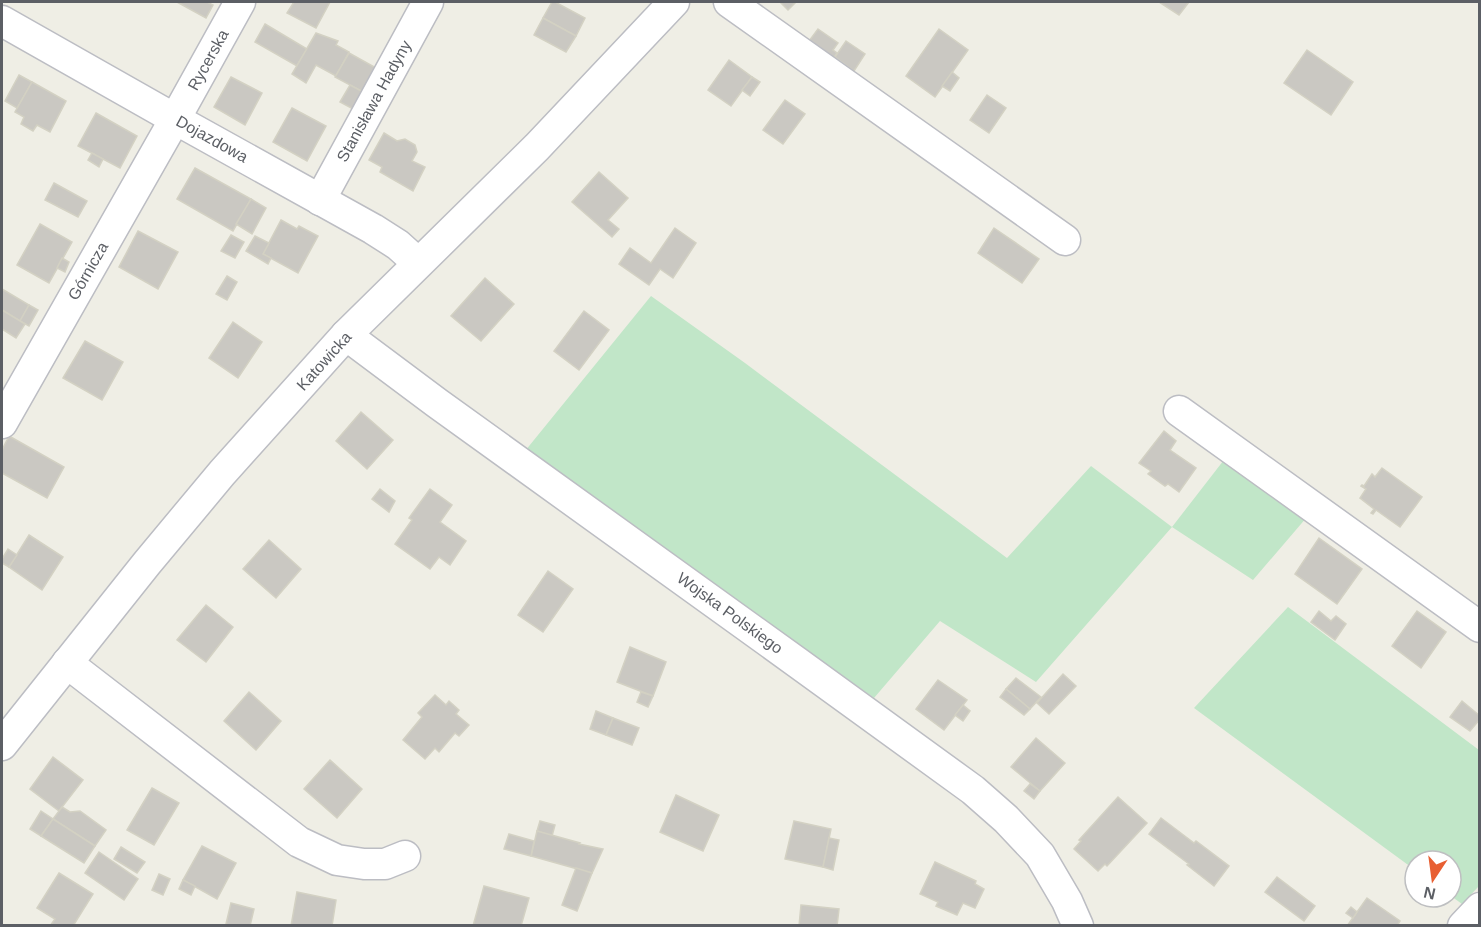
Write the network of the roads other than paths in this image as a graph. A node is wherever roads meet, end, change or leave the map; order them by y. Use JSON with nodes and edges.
{"nodes":[{"id":1,"x":240,"y":2,"type":"edge"},
{"id":2,"x":428,"y":2,"type":"edge"},
{"id":3,"x":674,"y":2,"type":"edge"},
{"id":4,"x":729,"y":2,"type":"edge"},
{"id":5,"x":2,"y":21,"type":"edge"},
{"id":6,"x":175,"y":119,"type":"junction"},
{"id":7,"x":320,"y":200,"type":"junction"},
{"id":8,"x":1065,"y":240,"type":"dead end"},
{"id":9,"x":418,"y":263,"type":"junction"},
{"id":10,"x":346,"y":335,"type":"junction"},
{"id":11,"x":1179,"y":411,"type":"dead end"},
{"id":12,"x":2,"y":423,"type":"edge"},
{"id":13,"x":1479,"y":627,"type":"edge"},
{"id":14,"x":67,"y":663,"type":"junction"},
{"id":15,"x":2,"y":746,"type":"edge"},
{"id":16,"x":405,"y":856,"type":"dead end"},
{"id":17,"x":1479,"y":908,"type":"edge"},
{"id":18,"x":1078,"y":926,"type":"edge"},
{"id":19,"x":1463,"y":926,"type":"edge"}],
"edges":[{"from":1,"to":6,"type":"street","name":"Rycerska"},
{"from":2,"to":7,"type":"street","name":"Stanisława Hadyny"},
{"from":3,"to":9,"type":"street","name":"Katowicka"},
{"from":4,"to":8,"type":"street"},
{"from":5,"to":6,"type":"street","name":"Dojazdowa"},
{"from":6,"to":7,"type":"street","name":"Dojazdowa"},
{"from":6,"to":12,"type":"street","name":"Górnicza"},
{"from":7,"to":9,"type":"street","name":"Dojazdowa"},
{"from":9,"to":10,"type":"street","name":"Katowicka"},
{"from":10,"to":14,"type":"street","name":"Katowicka"},
{"from":10,"to":18,"type":"street","name":"Wojska Polskiego"},
{"from":11,"to":13,"type":"street"},
{"from":14,"to":15,"type":"street","name":"Katowicka"},
{"from":14,"to":16,"type":"street"},
{"from":17,"to":19,"type":"street"}]}
